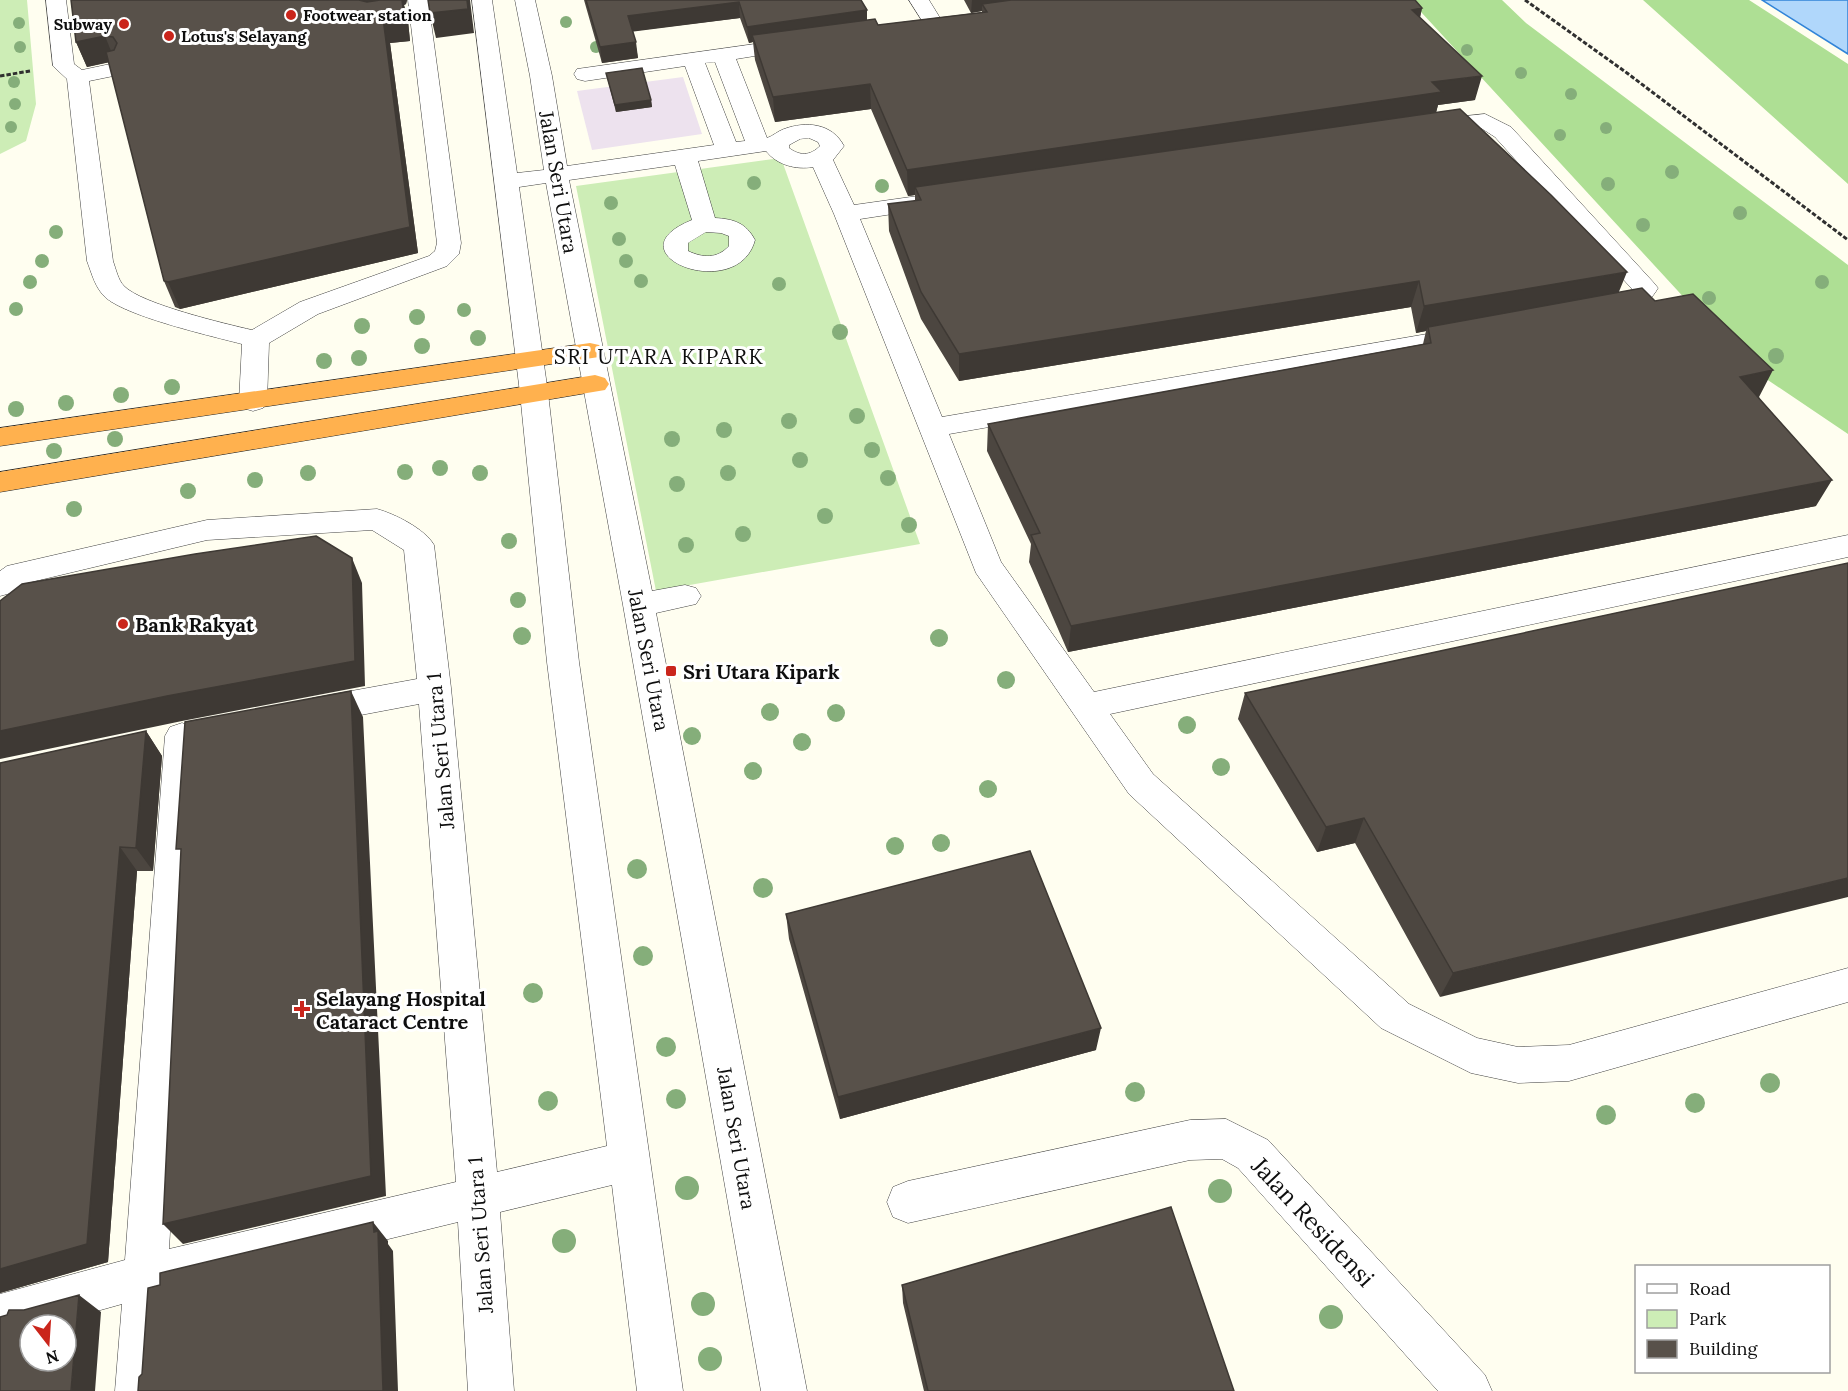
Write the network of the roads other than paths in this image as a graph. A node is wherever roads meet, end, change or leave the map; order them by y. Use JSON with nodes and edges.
{"nodes":[{"id":1,"x":56,"y":0,"type":"edge"},
{"id":2,"x":482,"y":0,"type":"edge"},
{"id":3,"x":525,"y":0,"type":"edge"},
{"id":4,"x":919,"y":0,"type":"edge"},
{"id":5,"x":412,"y":8,"type":"edge"},
{"id":6,"x":958,"y":23,"type":"edge"},
{"id":7,"x":935,"y":26,"type":"junction"},
{"id":8,"x":911,"y":29,"type":"edge"},
{"id":9,"x":817,"y":42,"type":"edge"},
{"id":10,"x":723,"y":54,"type":"junction"},
{"id":11,"x":693,"y":58,"type":"junction"},
{"id":12,"x":115,"y":69,"type":"edge"},
{"id":13,"x":585,"y":74,"type":"dead end"},
{"id":14,"x":78,"y":77,"type":"junction"},
{"id":15,"x":1405,"y":131,"type":"edge"},
{"id":16,"x":767,"y":144,"type":"junction"},
{"id":17,"x":727,"y":149,"type":"junction"},
{"id":18,"x":684,"y":155,"type":"junction"},
{"id":19,"x":556,"y":174,"type":"junction"},
{"id":20,"x":506,"y":182,"type":"junction"},
{"id":21,"x":950,"y":198,"type":"edge"},
{"id":22,"x":846,"y":214,"type":"junction"},
{"id":23,"x":705,"y":224,"type":"dead end"},
{"id":24,"x":1589,"y":314,"type":"edge"},
{"id":25,"x":1495,"y":330,"type":"edge"},
{"id":26,"x":256,"y":339,"type":"junction"},
{"id":27,"x":592,"y":368,"type":"junction"},
{"id":28,"x":532,"y":376,"type":"junction"},
{"id":29,"x":253,"y":402,"type":"junction"},
{"id":30,"x":932,"y":428,"type":"junction"},
{"id":31,"x":0,"y":437,"type":"edge"},
{"id":32,"x":0,"y":482,"type":"edge"},
{"id":33,"x":1848,"y":546,"type":"edge"},
{"id":34,"x":0,"y":585,"type":"edge"},
{"id":35,"x":686,"y":596,"type":"dead end"},
{"id":36,"x":639,"y":605,"type":"junction"},
{"id":37,"x":435,"y":688,"type":"junction"},
{"id":38,"x":1086,"y":706,"type":"junction"},
{"id":39,"x":285,"y":717,"type":"edge"},
{"id":40,"x":182,"y":737,"type":"edge"},
{"id":41,"x":1848,"y":985,"type":"edge"},
{"id":42,"x":630,"y":1161,"type":"junction"},
{"id":43,"x":478,"y":1197,"type":"junction"},
{"id":44,"x":908,"y":1202,"type":"dead end"},
{"id":45,"x":146,"y":1276,"type":"junction"},
{"id":46,"x":0,"y":1316,"type":"edge"},
{"id":47,"x":138,"y":1391,"type":"edge"},
{"id":48,"x":490,"y":1391,"type":"edge"},
{"id":49,"x":660,"y":1391,"type":"edge"},
{"id":50,"x":784,"y":1391,"type":"edge"},
{"id":51,"x":1469,"y":1391,"type":"edge"}],
"edges":[{"from":1,"to":14,"type":"street"},
{"from":2,"to":20,"type":"street"},
{"from":3,"to":19,"type":"street","name":"Jalan Seri Utara"},
{"from":4,"to":7,"type":"street"},
{"from":5,"to":26,"type":"street"},
{"from":6,"to":7,"type":"street"},
{"from":7,"to":8,"type":"street"},
{"from":9,"to":10,"type":"street"},
{"from":10,"to":11,"type":"street"},
{"from":10,"to":16,"type":"street"},
{"from":11,"to":13,"type":"street"},
{"from":11,"to":17,"type":"street"},
{"from":12,"to":14,"type":"street"},
{"from":14,"to":26,"type":"street"},
{"from":15,"to":24,"type":"street"},
{"from":16,"to":17,"type":"street"},
{"from":16,"to":22,"type":"street"},
{"from":17,"to":18,"type":"street"},
{"from":18,"to":19,"type":"street"},
{"from":18,"to":23,"type":"street"},
{"from":19,"to":20,"type":"street"},
{"from":19,"to":27,"type":"street","name":"Jalan Seri Utara"},
{"from":20,"to":28,"type":"street"},
{"from":21,"to":22,"type":"street"},
{"from":22,"to":30,"type":"street"},
{"from":25,"to":30,"type":"street"},
{"from":26,"to":29,"type":"street"},
{"from":27,"to":28,"type":"highway"},
{"from":27,"to":36,"type":"street","name":"Jalan Seri Utara"},
{"from":28,"to":29,"type":"highway"},
{"from":28,"to":32,"type":"highway"},
{"from":28,"to":42,"type":"street"},
{"from":29,"to":31,"type":"highway"},
{"from":30,"to":38,"type":"street"},
{"from":33,"to":38,"type":"street"},
{"from":34,"to":37,"type":"street","name":"Jalan Seri Utara 1"},
{"from":35,"to":36,"type":"street"},
{"from":36,"to":50,"type":"street","name":"Jalan Seri Utara"},
{"from":37,"to":39,"type":"street"},
{"from":37,"to":43,"type":"street","name":"Jalan Seri Utara 1"},
{"from":38,"to":41,"type":"street"},
{"from":40,"to":45,"type":"street"},
{"from":42,"to":43,"type":"street"},
{"from":42,"to":49,"type":"street"},
{"from":43,"to":45,"type":"street"},
{"from":43,"to":48,"type":"street","name":"Jalan Seri Utara 1"},
{"from":44,"to":51,"type":"street","name":"Jalan Residensi"},
{"from":45,"to":46,"type":"street"},
{"from":45,"to":47,"type":"street"}]}
